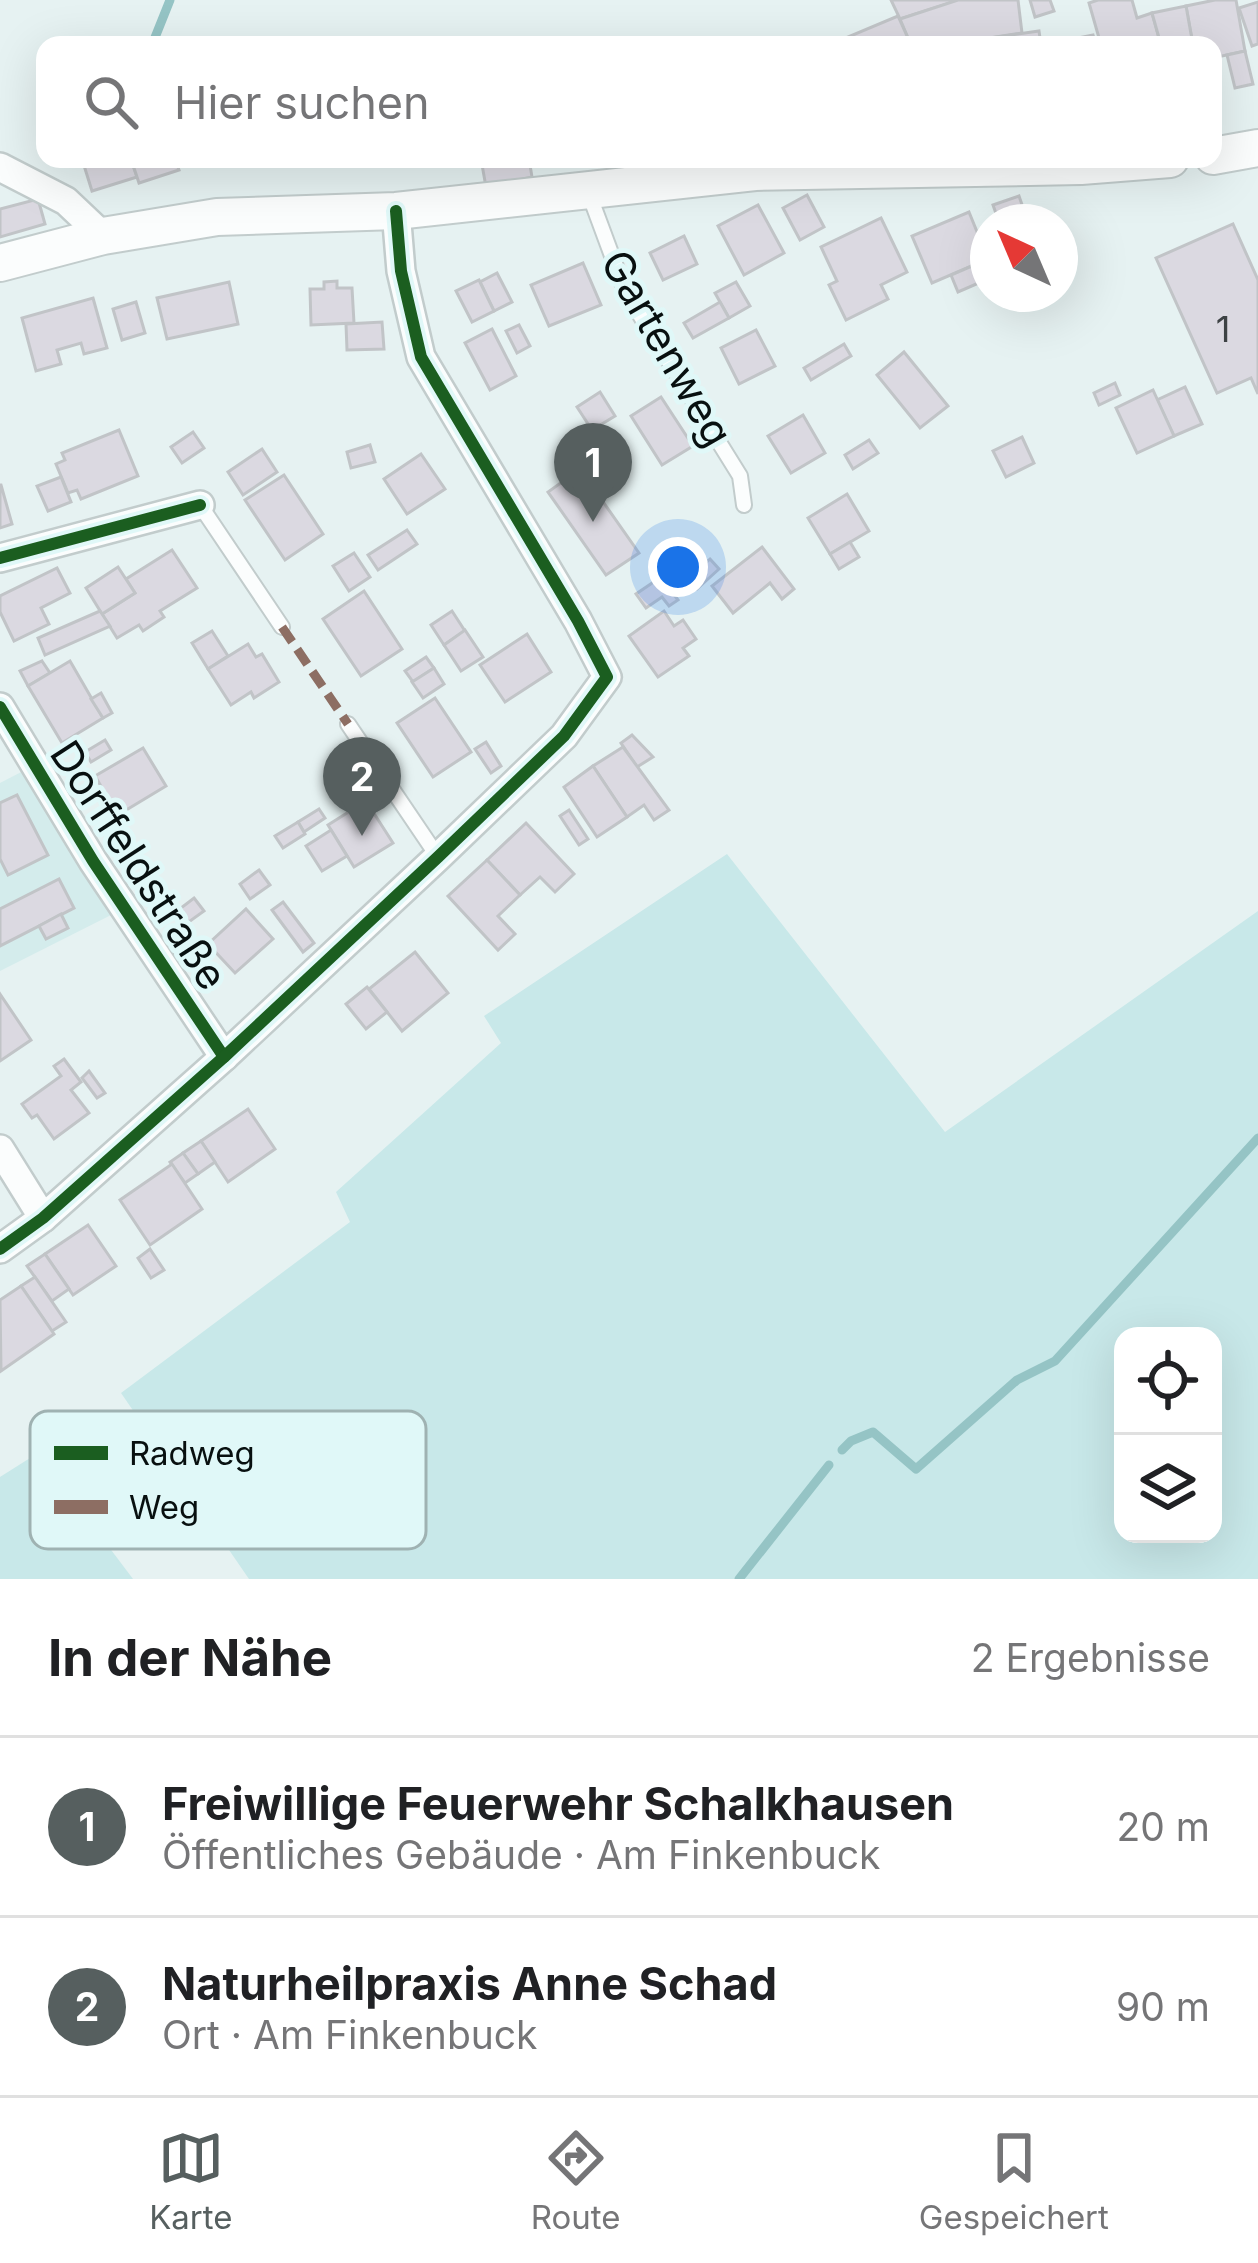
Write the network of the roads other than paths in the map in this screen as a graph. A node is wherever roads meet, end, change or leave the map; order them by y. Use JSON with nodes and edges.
{"nodes":[{"id":1,"x":1258,"y":148,"type":"edge"},
{"id":2,"x":1222,"y":154,"type":"edge"},
{"id":3,"x":0,"y":167,"type":"edge"},
{"id":4,"x":972,"y":168,"type":"edge"},
{"id":5,"x":588,"y":190,"type":"junction"},
{"id":6,"x":396,"y":211,"type":"junction"},
{"id":7,"x":103,"y":236,"type":"junction"},
{"id":8,"x":0,"y":263,"type":"edge"},
{"id":9,"x":744,"y":505,"type":"dead end"},
{"id":10,"x":200,"y":506,"type":"joint"},
{"id":11,"x":0,"y":558,"type":"edge"},
{"id":12,"x":282,"y":626,"type":"dead end"},
{"id":13,"x":0,"y":707,"type":"edge"},
{"id":14,"x":348,"y":724,"type":"dead end"},
{"id":15,"x":438,"y":856,"type":"junction"},
{"id":16,"x":224,"y":1057,"type":"junction"},
{"id":17,"x":0,"y":1149,"type":"edge"},
{"id":18,"x":43,"y":1218,"type":"junction"},
{"id":19,"x":0,"y":1249,"type":"edge"}],
"edges":[{"from":1,"to":2,"type":"main road"},
{"from":3,"to":7,"type":"street"},
{"from":4,"to":5,"type":"main road"},
{"from":5,"to":6,"type":"main road"},
{"from":5,"to":9,"type":"lane","name":"Gartenweg"},
{"from":6,"to":7,"type":"main road"},
{"from":6,"to":15,"type":"street"},
{"from":7,"to":8,"type":"main road"},
{"from":10,"to":11,"type":"street"},
{"from":10,"to":12,"type":"lane"},
{"from":13,"to":16,"type":"street","name":"Dorffeldstraße"},
{"from":14,"to":15,"type":"lane"},
{"from":15,"to":16,"type":"street"},
{"from":16,"to":18,"type":"street"},
{"from":17,"to":18,"type":"street"},
{"from":18,"to":19,"type":"street"}]}
